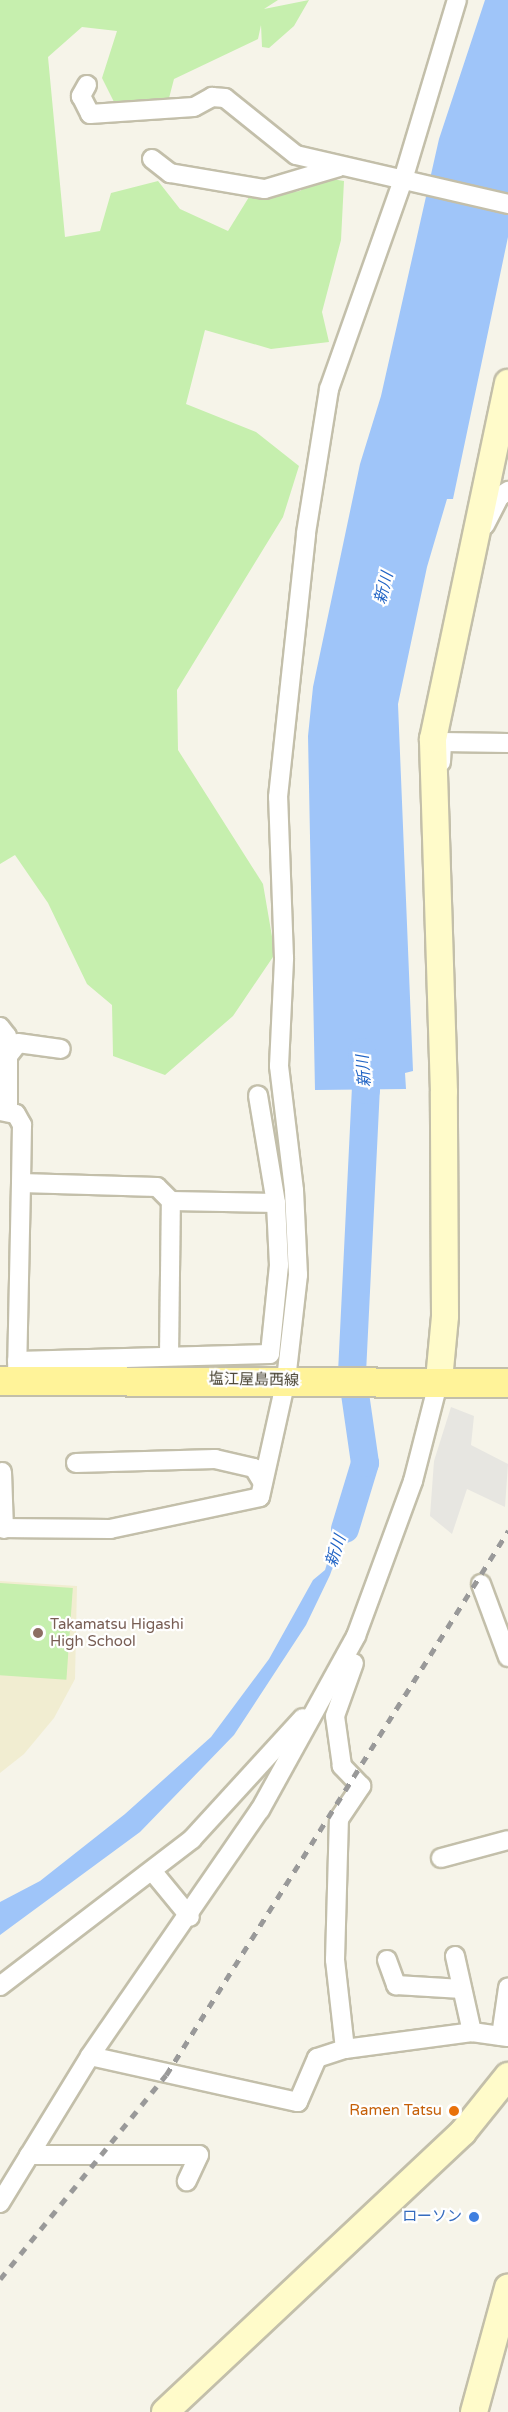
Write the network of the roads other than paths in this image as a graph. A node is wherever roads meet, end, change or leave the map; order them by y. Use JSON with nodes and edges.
{"nodes":[{"id":1,"x":457,"y":0,"type":"edge"},
{"id":2,"x":87,"y":86,"type":"dead end"},
{"id":3,"x":152,"y":159,"type":"dead end"},
{"id":4,"x":339,"y":167,"type":"junction"},
{"id":5,"x":402,"y":183,"type":"junction"},
{"id":6,"x":508,"y":204,"type":"edge"},
{"id":7,"x":508,"y":383,"type":"edge"},
{"id":8,"x":508,"y":491,"type":"edge"},
{"id":9,"x":473,"y":536,"type":"junction"},
{"id":10,"x":508,"y":743,"type":"edge"},
{"id":11,"x":433,"y":822,"type":"junction"},
{"id":12,"x":0,"y":1027,"type":"edge"},
{"id":13,"x":61,"y":1049,"type":"dead end"},
{"id":14,"x":8,"y":1056,"type":"junction"},
{"id":15,"x":258,"y":1096,"type":"dead end"},
{"id":16,"x":4,"y":1111,"type":"edge"},
{"id":17,"x":21,"y":1183,"type":"junction"},
{"id":18,"x":171,"y":1201,"type":"junction"},
{"id":19,"x":276,"y":1203,"type":"junction"},
{"id":20,"x":169,"y":1356,"type":"junction"},
{"id":21,"x":12,"y":1374,"type":"edge"},
{"id":22,"x":292,"y":1380,"type":"junction"},
{"id":23,"x":433,"y":1380,"type":"junction"},
{"id":24,"x":508,"y":1383,"type":"edge"},
{"id":25,"x":76,"y":1463,"type":"dead end"},
{"id":26,"x":2,"y":1472,"type":"dead end"},
{"id":27,"x":262,"y":1483,"type":"junction"},
{"id":28,"x":2,"y":1528,"type":"edge"},
{"id":29,"x":481,"y":1584,"type":"dead end"},
{"id":30,"x":356,"y":1636,"type":"junction"},
{"id":31,"x":508,"y":1657,"type":"edge"},
{"id":32,"x":317,"y":1702,"type":"junction"},
{"id":33,"x":508,"y":1840,"type":"edge"},
{"id":34,"x":441,"y":1858,"type":"dead end"},
{"id":35,"x":153,"y":1872,"type":"junction"},
{"id":36,"x":190,"y":1917,"type":"junction"},
{"id":37,"x":455,"y":1956,"type":"dead end"},
{"id":38,"x":387,"y":1960,"type":"dead end"},
{"id":39,"x":0,"y":1986,"type":"edge"},
{"id":40,"x":508,"y":1988,"type":"edge"},
{"id":41,"x":462,"y":1989,"type":"junction"},
{"id":42,"x":472,"y":2032,"type":"junction"},
{"id":43,"x":504,"y":2037,"type":"edge"},
{"id":44,"x":345,"y":2049,"type":"junction"},
{"id":45,"x":90,"y":2056,"type":"junction"},
{"id":46,"x":508,"y":2076,"type":"edge"},
{"id":47,"x":29,"y":2155,"type":"junction"},
{"id":48,"x":187,"y":2181,"type":"dead end"},
{"id":49,"x":0,"y":2203,"type":"edge"},
{"id":50,"x":506,"y":2305,"type":"edge"},
{"id":51,"x":165,"y":2412,"type":"edge"},
{"id":52,"x":474,"y":2412,"type":"edge"}],
"edges":[{"from":1,"to":5,"type":"street"},
{"from":2,"to":4,"type":"street"},
{"from":3,"to":4,"type":"street"},
{"from":4,"to":5,"type":"street"},
{"from":5,"to":6,"type":"street"},
{"from":5,"to":22,"type":"street"},
{"from":7,"to":9,"type":"street"},
{"from":8,"to":9,"type":"street"},
{"from":9,"to":11,"type":"street"},
{"from":10,"to":11,"type":"street"},
{"from":11,"to":23,"type":"street"},
{"from":12,"to":14,"type":"street"},
{"from":13,"to":14,"type":"street"},
{"from":14,"to":16,"type":"street"},
{"from":15,"to":19,"type":"street"},
{"from":16,"to":17,"type":"street"},
{"from":17,"to":18,"type":"street"},
{"from":17,"to":21,"type":"street"},
{"from":18,"to":19,"type":"street"},
{"from":18,"to":20,"type":"street"},
{"from":19,"to":20,"type":"street"},
{"from":20,"to":21,"type":"street"},
{"from":21,"to":22,"type":"main road","name":"塩江屋島西線"},
{"from":22,"to":23,"type":"main road","name":"塩江屋島西線"},
{"from":22,"to":27,"type":"street"},
{"from":23,"to":24,"type":"main road","name":"塩江屋島西線"},
{"from":23,"to":30,"type":"street"},
{"from":25,"to":27,"type":"street"},
{"from":26,"to":28,"type":"street"},
{"from":27,"to":28,"type":"street"},
{"from":29,"to":31,"type":"street"},
{"from":30,"to":32,"type":"street"},
{"from":30,"to":44,"type":"street"},
{"from":32,"to":35,"type":"street"},
{"from":32,"to":36,"type":"street"},
{"from":33,"to":34,"type":"street"},
{"from":35,"to":36,"type":"street"},
{"from":35,"to":39,"type":"street"},
{"from":36,"to":45,"type":"street"},
{"from":37,"to":41,"type":"street"},
{"from":38,"to":41,"type":"street"},
{"from":40,"to":43,"type":"street"},
{"from":41,"to":42,"type":"street"},
{"from":42,"to":43,"type":"street"},
{"from":42,"to":44,"type":"street"},
{"from":44,"to":45,"type":"street"},
{"from":45,"to":47,"type":"street"},
{"from":46,"to":51,"type":"street"},
{"from":47,"to":48,"type":"street"},
{"from":47,"to":49,"type":"street"},
{"from":50,"to":52,"type":"street"}]}
